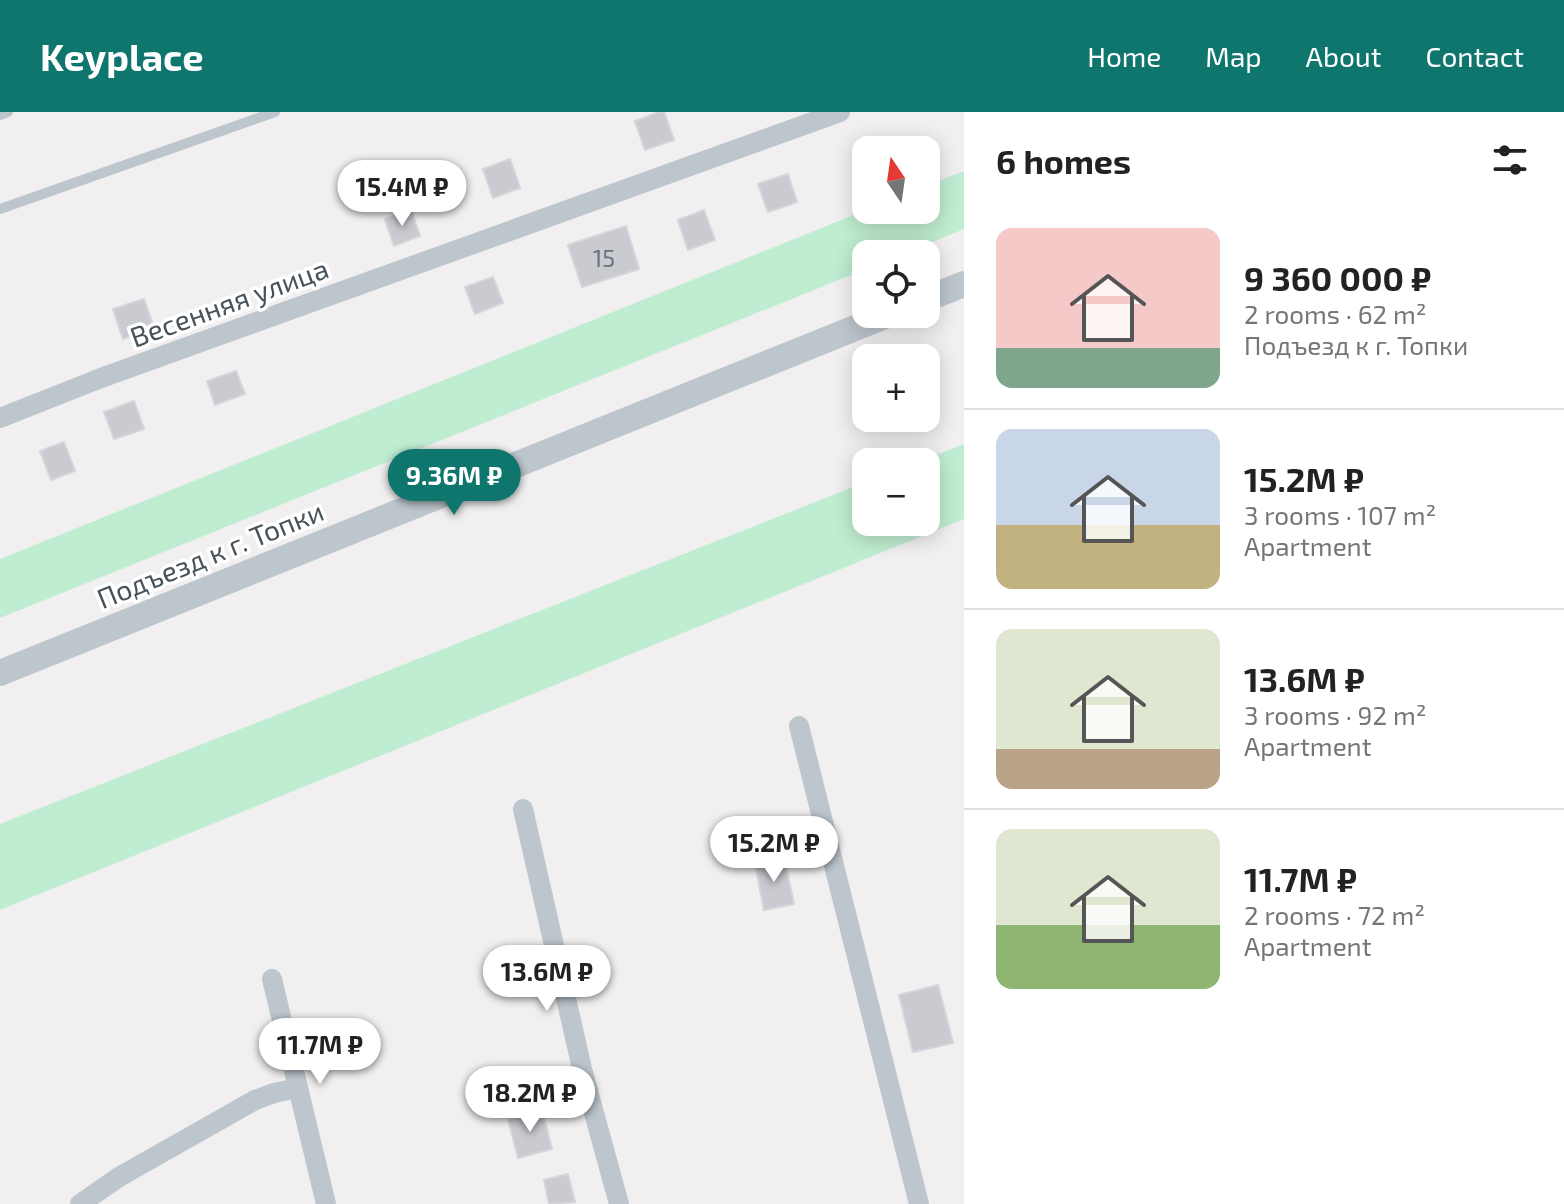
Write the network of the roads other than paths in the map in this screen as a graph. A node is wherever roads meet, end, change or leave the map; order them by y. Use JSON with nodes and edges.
{"nodes":[{"id":1,"x":8,"y":112,"type":"edge"},
{"id":2,"x":275,"y":112,"type":"edge"},
{"id":3,"x":840,"y":112,"type":"edge"},
{"id":4,"x":0,"y":115,"type":"edge"},
{"id":5,"x":0,"y":209,"type":"edge"},
{"id":6,"x":964,"y":284,"type":"edge"},
{"id":7,"x":940,"y":293,"type":"edge"},
{"id":8,"x":855,"y":328,"type":"edge"},
{"id":9,"x":0,"y":418,"type":"edge"},
{"id":10,"x":0,"y":673,"type":"edge"},
{"id":11,"x":799,"y":726,"type":"dead end"},
{"id":12,"x":523,"y":809,"type":"dead end"},
{"id":13,"x":272,"y":979,"type":"dead end"},
{"id":14,"x":298,"y":1088,"type":"junction"},
{"id":15,"x":80,"y":1204,"type":"edge"},
{"id":16,"x":326,"y":1204,"type":"edge"},
{"id":17,"x":619,"y":1204,"type":"edge"},
{"id":18,"x":919,"y":1204,"type":"edge"}],
"edges":[{"from":1,"to":4,"type":"lane"},
{"from":2,"to":5,"type":"lane"},
{"from":3,"to":9,"type":"street","name":"Весенняя улица"},
{"from":6,"to":7,"type":"street"},
{"from":8,"to":10,"type":"street","name":"Подъезд к г. Топки"},
{"from":11,"to":18,"type":"street"},
{"from":12,"to":17,"type":"street"},
{"from":13,"to":14,"type":"street"},
{"from":14,"to":15,"type":"street"},
{"from":14,"to":16,"type":"street"}]}
